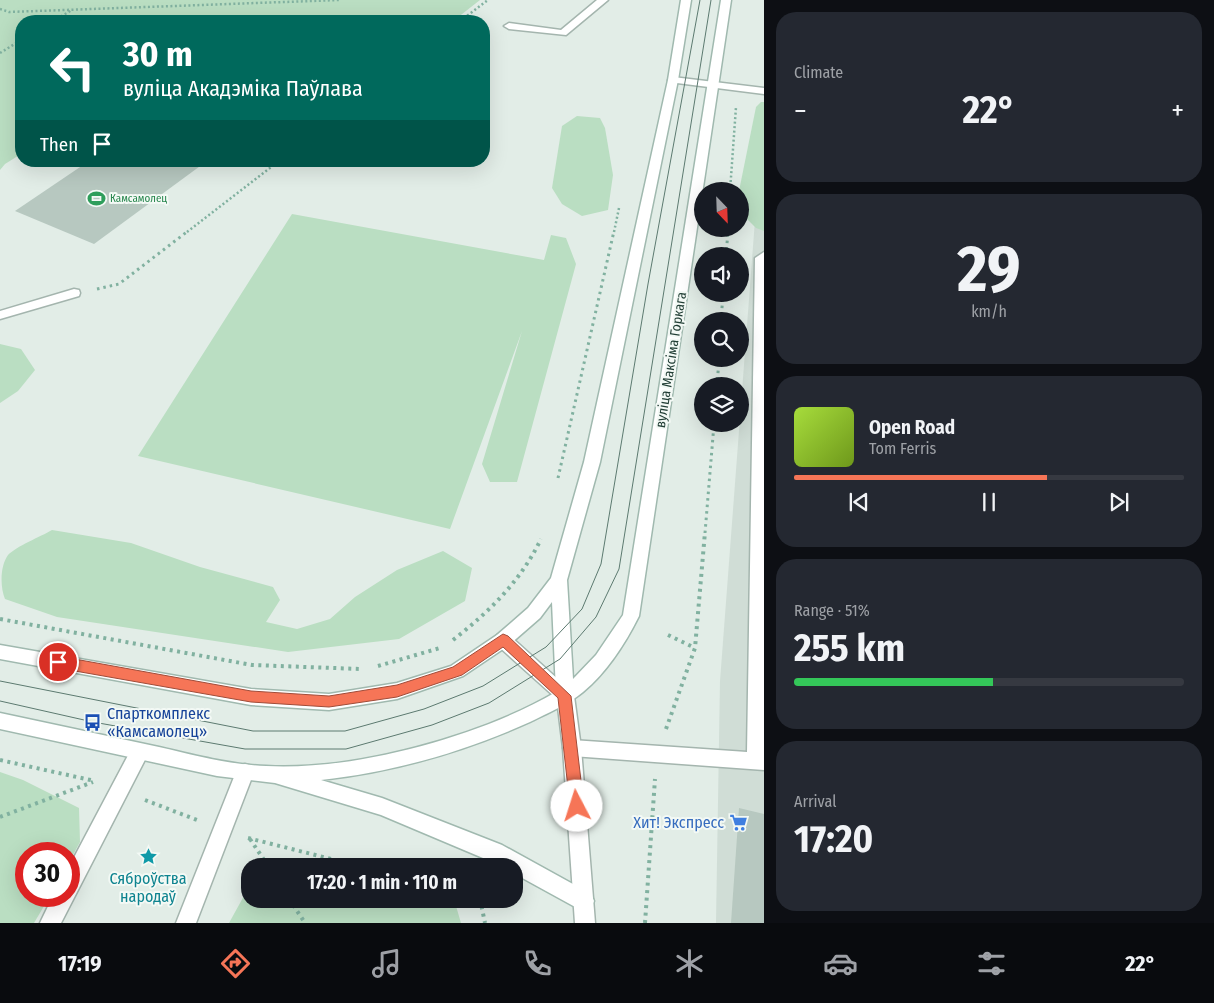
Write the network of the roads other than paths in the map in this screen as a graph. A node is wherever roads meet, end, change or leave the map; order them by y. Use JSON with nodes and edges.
{"nodes":[{"id":1,"x":604,"y":0,"type":"edge"},
{"id":2,"x":686,"y":0,"type":"edge"},
{"id":3,"x":726,"y":0,"type":"edge"},
{"id":4,"x":509,"y":26,"type":"dead end"},
{"id":5,"x":673,"y":80,"type":"junction"},
{"id":6,"x":714,"y":85,"type":"junction"},
{"id":7,"x":764,"y":91,"type":"edge"},
{"id":8,"x":764,"y":256,"type":"edge"},
{"id":9,"x":74,"y":293,"type":"road end"},
{"id":10,"x":0,"y":315,"type":"edge"},
{"id":11,"x":763,"y":347,"type":"edge"},
{"id":12,"x":559,"y":580,"type":"junction"},
{"id":13,"x":503,"y":640,"type":"junction"},
{"id":14,"x":760,"y":640,"type":"edge"},
{"id":15,"x":0,"y":652,"type":"edge"},
{"id":16,"x":565,"y":696,"type":"junction"},
{"id":17,"x":0,"y":721,"type":"edge"},
{"id":18,"x":572,"y":748,"type":"junction"},
{"id":19,"x":140,"y":752,"type":"junction"},
{"id":20,"x":760,"y":762,"type":"edge"},
{"id":21,"x":245,"y":772,"type":"junction"},
{"id":22,"x":272,"y":775,"type":"junction"},
{"id":23,"x":80,"y":866,"type":"edge"},
{"id":24,"x":584,"y":901,"type":"junction"},
{"id":25,"x":58,"y":907,"type":"edge"},
{"id":26,"x":50,"y":923,"type":"edge"},
{"id":27,"x":186,"y":923,"type":"edge"},
{"id":28,"x":585,"y":923,"type":"edge"}],
"edges":[{"from":1,"to":4,"type":"main road"},
{"from":2,"to":5,"type":"main road"},
{"from":3,"to":6,"type":"main road","name":"вуліца Максіма Горкага"},
{"from":5,"to":6,"type":"main road"},
{"from":5,"to":12,"type":"main road"},
{"from":6,"to":7,"type":"main road"},
{"from":6,"to":16,"type":"main road","name":"вуліца Максіма Горкага"},
{"from":8,"to":11,"type":"main road"},
{"from":9,"to":10,"type":"main road"},
{"from":11,"to":14,"type":"main road"},
{"from":12,"to":13,"type":"main road"},
{"from":12,"to":16,"type":"main road"},
{"from":13,"to":15,"type":"main road"},
{"from":13,"to":16,"type":"main road"},
{"from":14,"to":20,"type":"main road"},
{"from":16,"to":18,"type":"main road"},
{"from":16,"to":22,"type":"main road","name":"вуліца Максіма Горкага"},
{"from":17,"to":19,"type":"main road"},
{"from":18,"to":20,"type":"main road"},
{"from":18,"to":24,"type":"main road"},
{"from":19,"to":21,"type":"main road"},
{"from":19,"to":23,"type":"main road"},
{"from":21,"to":22,"type":"main road"},
{"from":21,"to":27,"type":"main road"},
{"from":22,"to":24,"type":"main road"},
{"from":24,"to":28,"type":"main road"},
{"from":25,"to":26,"type":"main road"}]}
